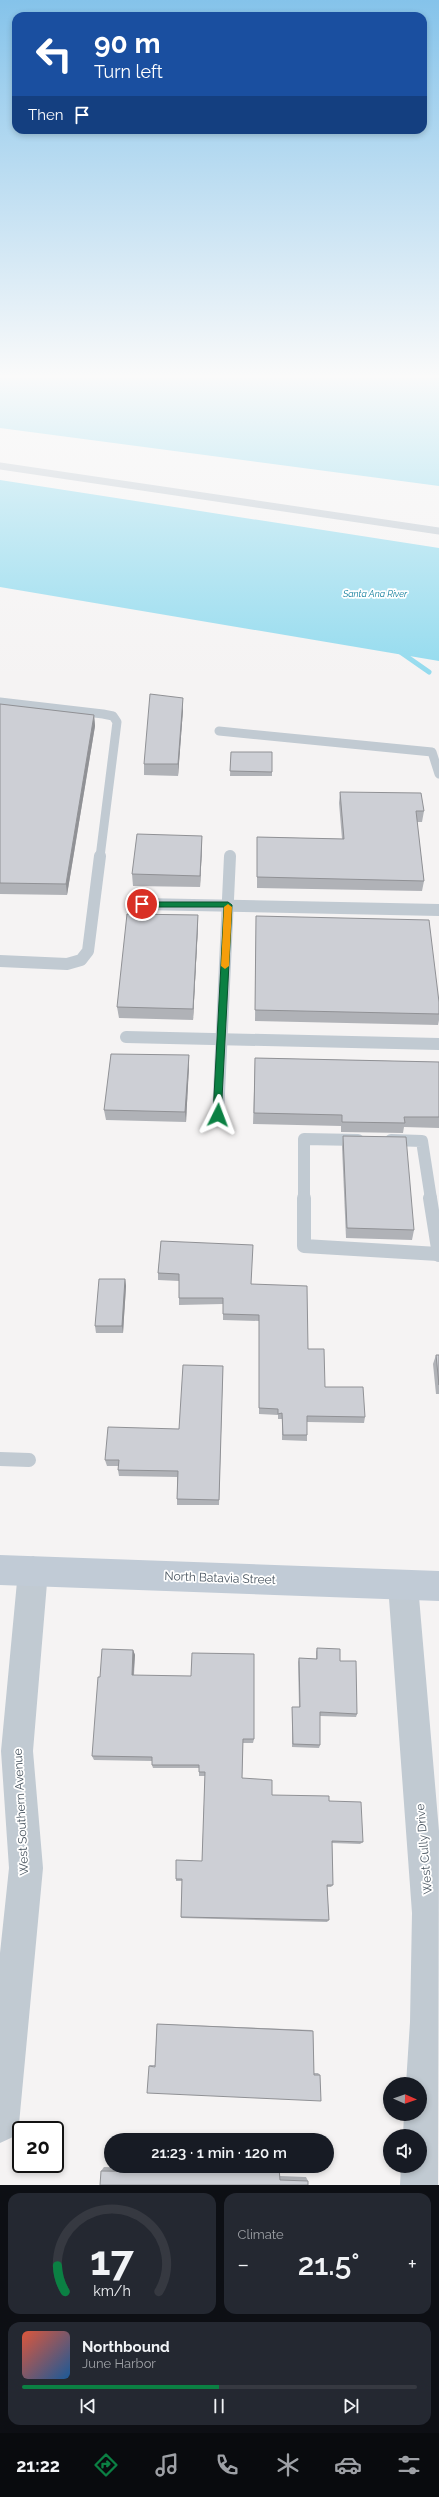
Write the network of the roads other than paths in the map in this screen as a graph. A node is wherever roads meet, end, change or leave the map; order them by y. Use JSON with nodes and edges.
{"nodes":[{"id":1,"x":94,"y":480,"type":"edge"},
{"id":2,"x":439,"y":531,"type":"edge"},
{"id":3,"x":0,"y":702,"type":"edge"},
{"id":4,"x":219,"y":731,"type":"dead end"},
{"id":5,"x":439,"y":774,"type":"edge"},
{"id":6,"x":230,"y":855,"type":"dead end"},
{"id":7,"x":142,"y":904,"type":"dead end"},
{"id":8,"x":228,"y":905,"type":"junction"},
{"id":9,"x":439,"y":910,"type":"edge"},
{"id":10,"x":0,"y":961,"type":"edge"},
{"id":11,"x":126,"y":1037,"type":"dead end"},
{"id":12,"x":221,"y":1039,"type":"junction"},
{"id":13,"x":439,"y":1044,"type":"edge"},
{"id":14,"x":218,"y":1115,"type":"dead end"},
{"id":15,"x":439,"y":1255,"type":"edge"},
{"id":16,"x":0,"y":1459,"type":"edge"},
{"id":17,"x":29,"y":1460,"type":"dead end"},
{"id":18,"x":0,"y":1570,"type":"edge"},
{"id":19,"x":33,"y":1571,"type":"junction"},
{"id":20,"x":403,"y":1585,"type":"junction"},
{"id":21,"x":439,"y":1586,"type":"edge"},
{"id":22,"x":0,"y":2124,"type":"edge"},
{"id":23,"x":419,"y":2185,"type":"edge"}],
"edges":[{"from":1,"to":2,"type":"lane"},
{"from":3,"to":10,"type":"lane"},
{"from":4,"to":5,"type":"lane"},
{"from":6,"to":8,"type":"lane"},
{"from":7,"to":8,"type":"lane"},
{"from":8,"to":9,"type":"lane"},
{"from":8,"to":12,"type":"lane"},
{"from":11,"to":12,"type":"lane"},
{"from":12,"to":13,"type":"lane"},
{"from":12,"to":14,"type":"lane"},
{"from":15,"to":15,"type":"lane"},
{"from":16,"to":17,"type":"lane"},
{"from":18,"to":19,"type":"main road","name":"North Batavia Street"},
{"from":19,"to":20,"type":"main road","name":"North Batavia Street"},
{"from":19,"to":22,"type":"street","name":"West Southern Avenue"},
{"from":20,"to":21,"type":"main road","name":"North Batavia Street"},
{"from":20,"to":23,"type":"street","name":"West Cully Drive"}]}
